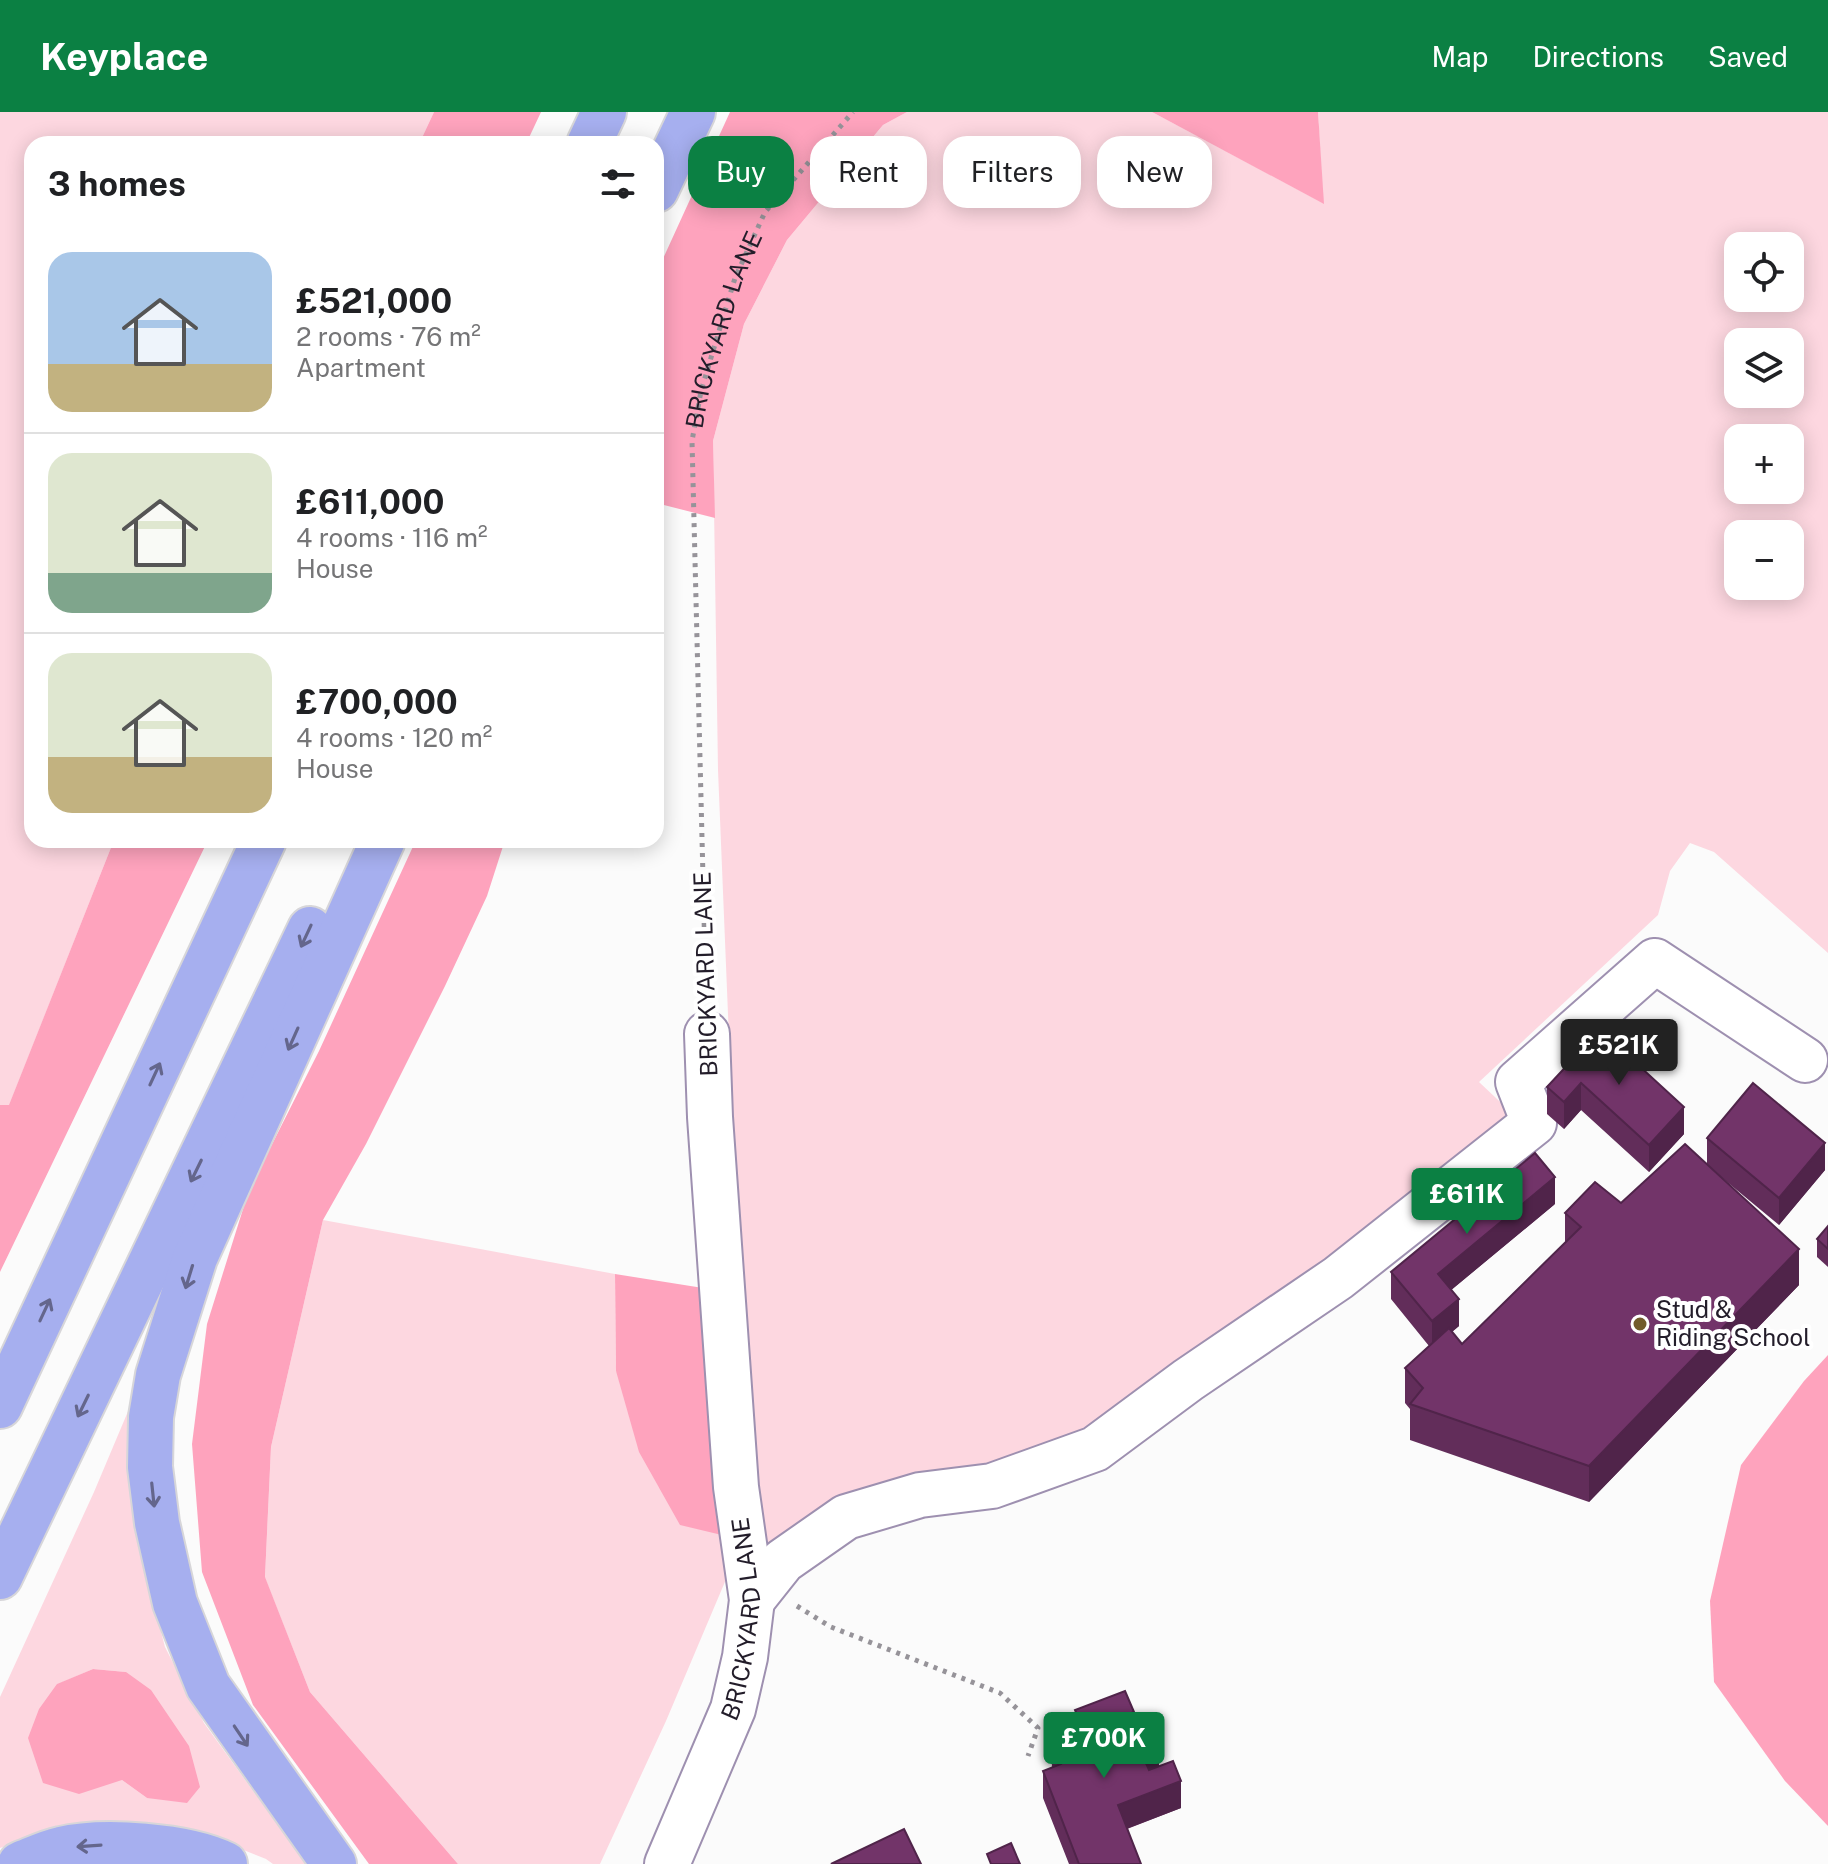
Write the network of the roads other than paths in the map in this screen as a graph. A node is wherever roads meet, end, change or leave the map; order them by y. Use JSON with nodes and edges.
{"nodes":[{"id":1,"x":604,"y":112,"type":"edge"},
{"id":2,"x":693,"y":112,"type":"edge"},
{"id":3,"x":593,"y":136,"type":"edge"},
{"id":4,"x":664,"y":173,"type":"edge"},
{"id":5,"x":260,"y":848,"type":"edge"},
{"id":6,"x":347,"y":848,"type":"edge"},
{"id":7,"x":379,"y":848,"type":"edge"},
{"id":8,"x":707,"y":1034,"type":"road end"},
{"id":9,"x":1805,"y":1060,"type":"dead end"},
{"id":10,"x":0,"y":1406,"type":"edge"},
{"id":11,"x":0,"y":1577,"type":"edge"},
{"id":12,"x":752,"y":1600,"type":"junction"},
{"id":13,"x":20,"y":1864,"type":"edge"},
{"id":14,"x":225,"y":1864,"type":"edge"},
{"id":15,"x":334,"y":1864,"type":"edge"},
{"id":16,"x":667,"y":1864,"type":"edge"}],
"edges":[{"from":1,"to":3,"type":"highway"},
{"from":2,"to":4,"type":"highway"},
{"from":10,"to":5,"type":"highway","one_way":true},
{"from":6,"to":11,"type":"highway","one_way":true},
{"from":7,"to":15,"type":"highway","one_way":true},
{"from":8,"to":12,"type":"lane","name":"BRICKYARD LANE"},
{"from":9,"to":12,"type":"lane"},
{"from":12,"to":16,"type":"lane","name":"BRICKYARD LANE"},
{"from":14,"to":13,"type":"highway","one_way":true}]}
